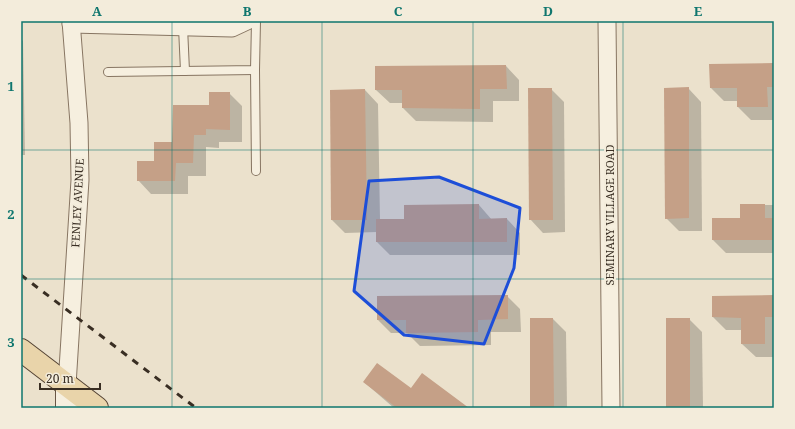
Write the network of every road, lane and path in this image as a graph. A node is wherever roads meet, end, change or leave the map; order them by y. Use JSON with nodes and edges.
{"nodes":[{"id":1,"x":246,"y":21,"type":"edge"},
{"id":2,"x":256,"y":21,"type":"edge"},
{"id":3,"x":607,"y":21,"type":"edge"},
{"id":4,"x":71,"y":23,"type":"edge"},
{"id":5,"x":183,"y":27,"type":"junction"},
{"id":6,"x":255,"y":70,"type":"junction"},
{"id":7,"x":185,"y":71,"type":"junction"},
{"id":8,"x":108,"y":72,"type":"dead end"},
{"id":9,"x":256,"y":171,"type":"dead end"},
{"id":10,"x":21,"y":350,"type":"edge"},
{"id":11,"x":67,"y":385,"type":"junction"},
{"id":12,"x":67,"y":408,"type":"edge"},
{"id":13,"x":97,"y":408,"type":"edge"},
{"id":14,"x":611,"y":408,"type":"edge"}],
"edges":[{"from":1,"to":5,"type":"street"},
{"from":2,"to":6,"type":"lane"},
{"from":3,"to":14,"type":"street","name":"SEMINARY VILLAGE ROAD"},
{"from":4,"to":5,"type":"street"},
{"from":4,"to":11,"type":"street","name":"FENLEY AVENUE"},
{"from":5,"to":7,"type":"lane"},
{"from":6,"to":7,"type":"lane"},
{"from":6,"to":9,"type":"lane"},
{"from":7,"to":8,"type":"lane"},
{"from":10,"to":11,"type":"main road"},
{"from":11,"to":12,"type":"main road"},
{"from":11,"to":13,"type":"main road"}]}
